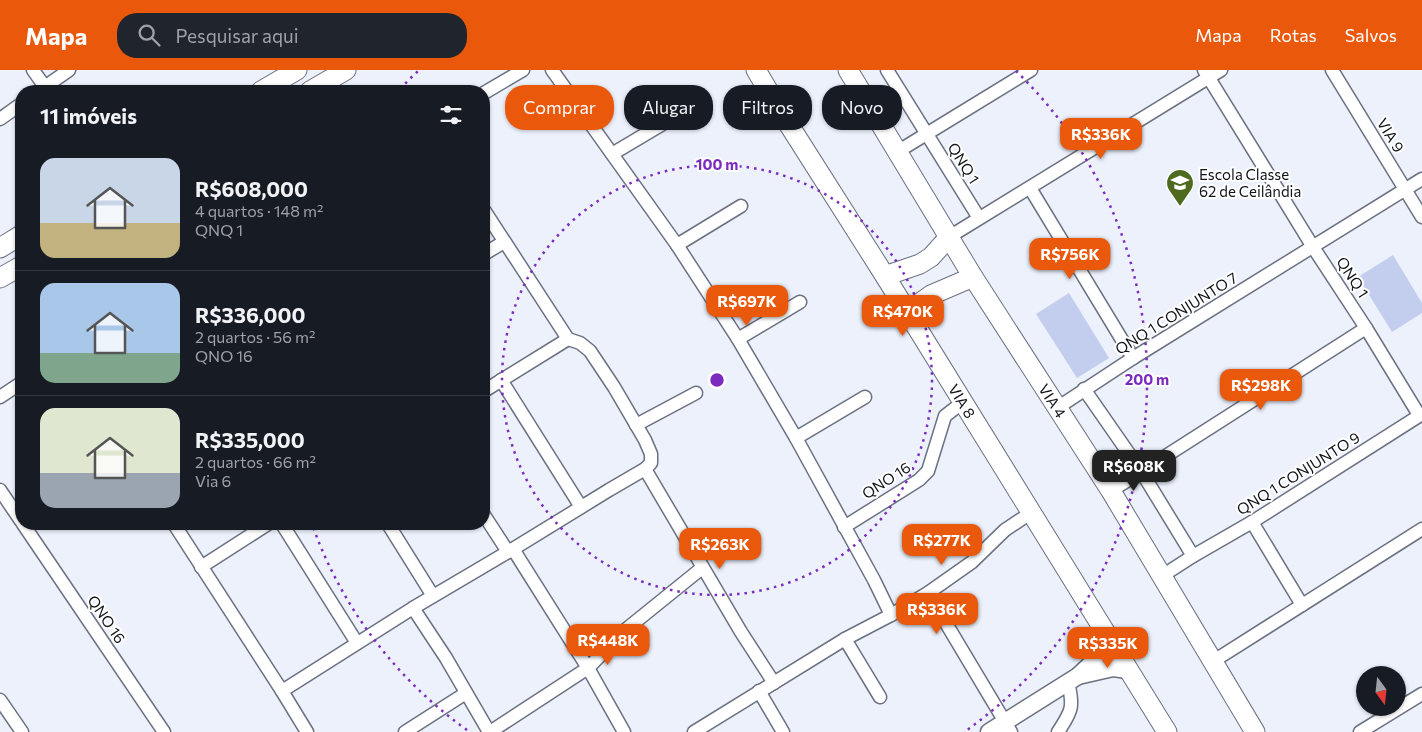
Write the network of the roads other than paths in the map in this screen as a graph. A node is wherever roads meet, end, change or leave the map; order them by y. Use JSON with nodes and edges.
{"nodes":[{"id":1,"x":32,"y":70,"type":"edge"},
{"id":2,"x":69,"y":70,"type":"edge"},
{"id":3,"x":297,"y":70,"type":"edge"},
{"id":4,"x":346,"y":70,"type":"edge"},
{"id":5,"x":523,"y":70,"type":"edge"},
{"id":6,"x":552,"y":70,"type":"edge"},
{"id":7,"x":756,"y":70,"type":"edge"},
{"id":8,"x":848,"y":70,"type":"edge"},
{"id":9,"x":887,"y":70,"type":"edge"},
{"id":10,"x":1031,"y":70,"type":"edge"},
{"id":11,"x":1221,"y":70,"type":"edge"},
{"id":12,"x":1332,"y":70,"type":"edge"},
{"id":13,"x":1207,"y":74,"type":"edge"},
{"id":14,"x":40,"y":85,"type":"edge"},
{"id":15,"x":48,"y":85,"type":"edge"},
{"id":16,"x":271,"y":85,"type":"edge"},
{"id":17,"x":320,"y":85,"type":"edge"},
{"id":18,"x":490,"y":89,"type":"edge"},
{"id":19,"x":15,"y":108,"type":"edge"},
{"id":20,"x":0,"y":119,"type":"edge"},
{"id":21,"x":652,"y":130,"type":"edge"},
{"id":22,"x":926,"y":134,"type":"junction"},
{"id":23,"x":897,"y":152,"type":"junction"},
{"id":24,"x":612,"y":154,"type":"junction"},
{"id":25,"x":1422,"y":179,"type":"edge"},
{"id":26,"x":1030,"y":188,"type":"junction"},
{"id":27,"x":1405,"y":190,"type":"junction"},
{"id":28,"x":741,"y":206,"type":"dead end"},
{"id":29,"x":1422,"y":217,"type":"edge"},
{"id":30,"x":979,"y":218,"type":"junction"},
{"id":31,"x":490,"y":220,"type":"edge"},
{"id":32,"x":949,"y":237,"type":"junction"},
{"id":33,"x":15,"y":239,"type":"edge"},
{"id":34,"x":504,"y":242,"type":"junction"},
{"id":35,"x":677,"y":244,"type":"junction"},
{"id":36,"x":1313,"y":247,"type":"junction"},
{"id":37,"x":0,"y":248,"type":"edge"},
{"id":38,"x":490,"y":250,"type":"edge"},
{"id":39,"x":15,"y":269,"type":"edge"},
{"id":40,"x":885,"y":276,"type":"junction"},
{"id":41,"x":973,"y":277,"type":"junction"},
{"id":42,"x":0,"y":278,"type":"edge"},
{"id":43,"x":800,"y":302,"type":"dead end"},
{"id":44,"x":907,"y":312,"type":"junction"},
{"id":45,"x":1366,"y":328,"type":"junction"},
{"id":46,"x":568,"y":339,"type":"junction"},
{"id":47,"x":738,"y":339,"type":"junction"},
{"id":48,"x":1133,"y":358,"type":"junction"},
{"id":49,"x":501,"y":380,"type":"junction"},
{"id":50,"x":15,"y":386,"type":"edge"},
{"id":51,"x":490,"y":387,"type":"edge"},
{"id":52,"x":1084,"y":389,"type":"junction"},
{"id":53,"x":696,"y":393,"type":"dead end"},
{"id":54,"x":0,"y":397,"type":"edge"},
{"id":55,"x":865,"y":397,"type":"dead end"},
{"id":56,"x":963,"y":402,"type":"junction"},
{"id":57,"x":1057,"y":408,"type":"junction"},
{"id":58,"x":1420,"y":414,"type":"edge"},
{"id":59,"x":636,"y":425,"type":"junction"},
{"id":60,"x":796,"y":438,"type":"junction"},
{"id":61,"x":645,"y":469,"type":"junction"},
{"id":62,"x":1141,"y":471,"type":"junction"},
{"id":63,"x":0,"y":490,"type":"edge"},
{"id":64,"x":1111,"y":491,"type":"junction"},
{"id":65,"x":581,"y":507,"type":"junction"},
{"id":66,"x":15,"y":512,"type":"edge"},
{"id":67,"x":1032,"y":512,"type":"junction"},
{"id":68,"x":1252,"y":522,"type":"junction"},
{"id":69,"x":490,"y":523,"type":"edge"},
{"id":70,"x":844,"y":527,"type":"junction"},
{"id":71,"x":1422,"y":529,"type":"edge"},
{"id":72,"x":27,"y":530,"type":"edge"},
{"id":73,"x":178,"y":530,"type":"edge"},
{"id":74,"x":259,"y":530,"type":"edge"},
{"id":75,"x":286,"y":530,"type":"edge"},
{"id":76,"x":392,"y":530,"type":"edge"},
{"id":77,"x":510,"y":551,"type":"junction"},
{"id":78,"x":1193,"y":556,"type":"junction"},
{"id":79,"x":201,"y":567,"type":"junction"},
{"id":80,"x":702,"y":568,"type":"junction"},
{"id":81,"x":1162,"y":576,"type":"junction"},
{"id":82,"x":928,"y":593,"type":"junction"},
{"id":83,"x":432,"y":596,"type":"junction"},
{"id":84,"x":1302,"y":605,"type":"junction"},
{"id":85,"x":413,"y":608,"type":"junction"},
{"id":86,"x":891,"y":615,"type":"junction"},
{"id":87,"x":1107,"y":636,"type":"junction"},
{"id":88,"x":845,"y":639,"type":"junction"},
{"id":89,"x":357,"y":643,"type":"junction"},
{"id":90,"x":1212,"y":662,"type":"junction"},
{"id":91,"x":588,"y":668,"type":"junction"},
{"id":92,"x":1128,"y":670,"type":"junction"},
{"id":93,"x":1073,"y":679,"type":"junction"},
{"id":94,"x":774,"y":682,"type":"junction"},
{"id":95,"x":282,"y":691,"type":"junction"},
{"id":96,"x":760,"y":691,"type":"junction"},
{"id":97,"x":466,"y":694,"type":"junction"},
{"id":98,"x":1422,"y":694,"type":"edge"},
{"id":99,"x":880,"y":697,"type":"dead end"},
{"id":100,"x":0,"y":700,"type":"edge"},
{"id":101,"x":1008,"y":727,"type":"edge"},
{"id":102,"x":413,"y":730,"type":"edge"},
{"id":103,"x":22,"y":732,"type":"edge"},
{"id":104,"x":164,"y":732,"type":"edge"},
{"id":105,"x":307,"y":732,"type":"edge"},
{"id":106,"x":489,"y":732,"type":"edge"},
{"id":107,"x":624,"y":732,"type":"edge"},
{"id":108,"x":694,"y":732,"type":"edge"},
{"id":109,"x":783,"y":732,"type":"edge"},
{"id":110,"x":989,"y":732,"type":"edge"},
{"id":111,"x":1058,"y":732,"type":"edge"},
{"id":112,"x":1167,"y":732,"type":"edge"},
{"id":113,"x":1255,"y":732,"type":"edge"},
{"id":114,"x":1360,"y":732,"type":"edge"}],
"edges":[{"from":1,"to":14,"type":"street"},
{"from":2,"to":15,"type":"street"},
{"from":3,"to":16,"type":"main road"},
{"from":4,"to":17,"type":"main road"},
{"from":5,"to":18,"type":"street"},
{"from":6,"to":24,"type":"street"},
{"from":7,"to":40,"type":"main road","name":"VIA 8"},
{"from":8,"to":23,"type":"main road","name":"VIA 4"},
{"from":9,"to":22,"type":"street","name":"QNQ 1"},
{"from":10,"to":22,"type":"street"},
{"from":11,"to":13,"type":"street"},
{"from":12,"to":27,"type":"street","name":"VIA 9"},
{"from":13,"to":26,"type":"street"},
{"from":13,"to":36,"type":"street","name":"QNQ 1"},
{"from":19,"to":20,"type":"street"},
{"from":21,"to":24,"type":"street"},
{"from":22,"to":23,"type":"street"},
{"from":22,"to":30,"type":"street","name":"QNQ 1"},
{"from":23,"to":32,"type":"main road","name":"VIA 4"},
{"from":24,"to":35,"type":"street"},
{"from":25,"to":27,"type":"street"},
{"from":26,"to":30,"type":"street"},
{"from":26,"to":48,"type":"street"},
{"from":27,"to":29,"type":"street","name":"VIA 9"},
{"from":27,"to":36,"type":"street"},
{"from":28,"to":35,"type":"street"},
{"from":30,"to":32,"type":"street"},
{"from":31,"to":34,"type":"street"},
{"from":32,"to":40,"type":"main road"},
{"from":32,"to":41,"type":"main road","name":"VIA 4"},
{"from":33,"to":37,"type":"main road"},
{"from":34,"to":38,"type":"street"},
{"from":34,"to":46,"type":"street"},
{"from":35,"to":47,"type":"street"},
{"from":36,"to":45,"type":"street","name":"QNQ 1"},
{"from":36,"to":48,"type":"street","name":"QNQ 1 CONJUNTO 7"},
{"from":39,"to":42,"type":"main road"},
{"from":40,"to":44,"type":"main road","name":"VIA 8"},
{"from":41,"to":44,"type":"main road"},
{"from":41,"to":57,"type":"main road","name":"VIA 4"},
{"from":43,"to":47,"type":"street"},
{"from":44,"to":56,"type":"main road","name":"VIA 8"},
{"from":45,"to":58,"type":"street","name":"QNQ 1"},
{"from":45,"to":62,"type":"street"},
{"from":46,"to":49,"type":"street"},
{"from":46,"to":59,"type":"street"},
{"from":47,"to":60,"type":"street"},
{"from":48,"to":52,"type":"street","name":"QNQ 1 CONJUNTO 7"},
{"from":49,"to":51,"type":"street"},
{"from":49,"to":65,"type":"street"},
{"from":50,"to":54,"type":"street"},
{"from":52,"to":57,"type":"street","name":"QNQ 1 CONJUNTO 7"},
{"from":52,"to":62,"type":"street"},
{"from":53,"to":59,"type":"street"},
{"from":55,"to":60,"type":"street"},
{"from":56,"to":67,"type":"main road","name":"VIA 8"},
{"from":56,"to":70,"type":"street","name":"QNO 16"},
{"from":57,"to":64,"type":"main road","name":"VIA 4"},
{"from":58,"to":68,"type":"street","name":"QNQ 1 CONJUNTO 9"},
{"from":59,"to":61,"type":"street"},
{"from":60,"to":70,"type":"street"},
{"from":61,"to":65,"type":"street"},
{"from":61,"to":80,"type":"street"},
{"from":62,"to":64,"type":"street"},
{"from":62,"to":78,"type":"street"},
{"from":63,"to":66,"type":"street","name":"QNO 16"},
{"from":64,"to":81,"type":"main road","name":"VIA 4"},
{"from":65,"to":77,"type":"street"},
{"from":67,"to":82,"type":"street"},
{"from":67,"to":87,"type":"main road","name":"VIA 8"},
{"from":68,"to":78,"type":"street","name":"QNQ 1 CONJUNTO 9"},
{"from":68,"to":84,"type":"street"},
{"from":69,"to":77,"type":"street"},
{"from":70,"to":86,"type":"street"},
{"from":71,"to":84,"type":"street"},
{"from":72,"to":104,"type":"street","name":"QNO 16"},
{"from":73,"to":79,"type":"street"},
{"from":74,"to":79,"type":"street"},
{"from":75,"to":89,"type":"street"},
{"from":76,"to":83,"type":"street"},
{"from":77,"to":83,"type":"street"},
{"from":77,"to":91,"type":"street"},
{"from":78,"to":81,"type":"street"},
{"from":79,"to":95,"type":"street"},
{"from":80,"to":91,"type":"street"},
{"from":80,"to":94,"type":"street"},
{"from":81,"to":90,"type":"main road","name":"VIA 4"},
{"from":82,"to":86,"type":"street"},
{"from":82,"to":101,"type":"street"},
{"from":83,"to":85,"type":"street"},
{"from":84,"to":90,"type":"street"},
{"from":85,"to":89,"type":"street"},
{"from":85,"to":97,"type":"street"},
{"from":86,"to":88,"type":"street"},
{"from":87,"to":92,"type":"main road","name":"VIA 8"},
{"from":87,"to":93,"type":"street"},
{"from":88,"to":94,"type":"street"},
{"from":88,"to":99,"type":"street"},
{"from":89,"to":95,"type":"street"},
{"from":90,"to":113,"type":"main road","name":"VIA 4"},
{"from":91,"to":106,"type":"street"},
{"from":91,"to":107,"type":"street"},
{"from":92,"to":93,"type":"street"},
{"from":92,"to":112,"type":"main road","name":"VIA 8"},
{"from":93,"to":101,"type":"street"},
{"from":93,"to":111,"type":"street"},
{"from":94,"to":96,"type":"street"},
{"from":95,"to":105,"type":"street"},
{"from":96,"to":108,"type":"street"},
{"from":96,"to":109,"type":"street"},
{"from":97,"to":102,"type":"street"},
{"from":97,"to":106,"type":"street"},
{"from":98,"to":114,"type":"street"},
{"from":100,"to":103,"type":"street"},
{"from":101,"to":110,"type":"street"}]}
